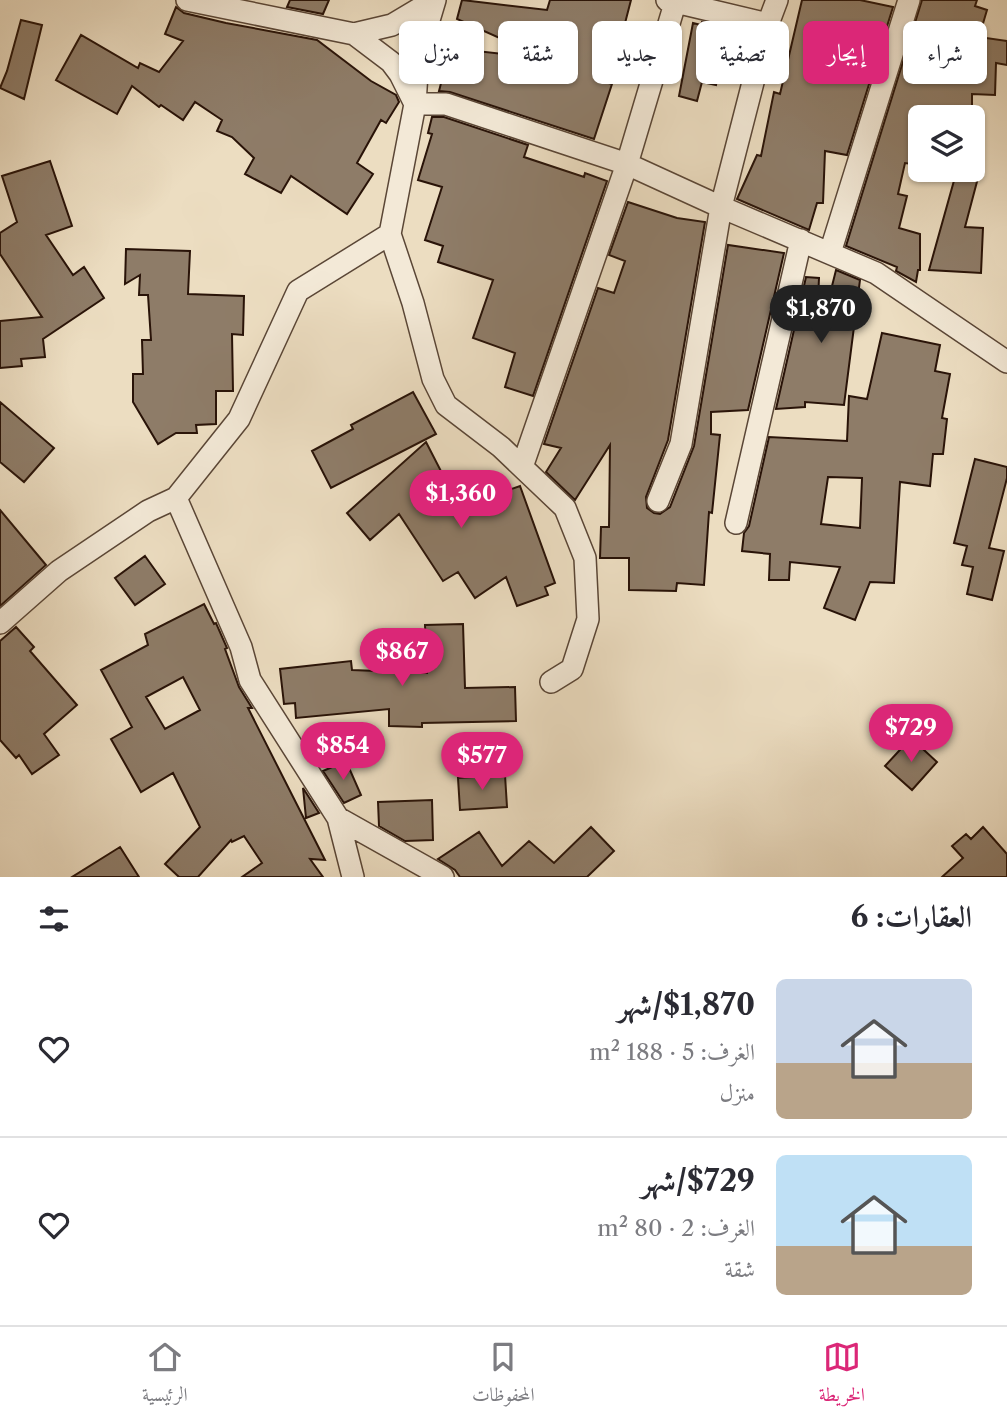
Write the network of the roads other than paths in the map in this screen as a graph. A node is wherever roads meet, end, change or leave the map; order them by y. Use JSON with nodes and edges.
{"nodes":[{"id":1,"x":187,"y":0,"type":"edge"},
{"id":2,"x":434,"y":0,"type":"edge"},
{"id":3,"x":777,"y":0,"type":"edge"},
{"id":4,"x":909,"y":0,"type":"edge"},
{"id":5,"x":672,"y":1,"type":"edge"},
{"id":6,"x":285,"y":10,"type":"edge"},
{"id":7,"x":755,"y":21,"type":"edge"},
{"id":8,"x":769,"y":21,"type":"edge"},
{"id":9,"x":354,"y":34,"type":"junction"},
{"id":10,"x":753,"y":84,"type":"edge"},
{"id":11,"x":415,"y":104,"type":"junction"},
{"id":12,"x":627,"y":164,"type":"junction"},
{"id":13,"x":721,"y":207,"type":"junction"},
{"id":14,"x":390,"y":234,"type":"junction"},
{"id":15,"x":801,"y":240,"type":"junction"},
{"id":16,"x":830,"y":253,"type":"junction"},
{"id":17,"x":1007,"y":362,"type":"edge"},
{"id":18,"x":522,"y":467,"type":"junction"},
{"id":19,"x":176,"y":498,"type":"junction"},
{"id":20,"x":658,"y":501,"type":"dead end"},
{"id":21,"x":736,"y":523,"type":"dead end"},
{"id":22,"x":0,"y":623,"type":"edge"},
{"id":23,"x":551,"y":682,"type":"dead end"},
{"id":24,"x":338,"y":818,"type":"junction"},
{"id":25,"x":353,"y":877,"type":"edge"},
{"id":26,"x":443,"y":877,"type":"edge"}],
"edges":[{"from":1,"to":6,"type":"street"},
{"from":2,"to":9,"type":"street"},
{"from":2,"to":11,"type":"street"},
{"from":3,"to":8,"type":"street"},
{"from":4,"to":16,"type":"street"},
{"from":5,"to":7,"type":"street"},
{"from":5,"to":12,"type":"street"},
{"from":6,"to":9,"type":"street"},
{"from":9,"to":11,"type":"street"},
{"from":10,"to":13,"type":"street"},
{"from":11,"to":12,"type":"street"},
{"from":11,"to":14,"type":"street"},
{"from":12,"to":13,"type":"street"},
{"from":12,"to":18,"type":"street"},
{"from":13,"to":15,"type":"street"},
{"from":13,"to":20,"type":"street"},
{"from":14,"to":18,"type":"street"},
{"from":14,"to":19,"type":"street"},
{"from":15,"to":16,"type":"street"},
{"from":15,"to":21,"type":"street"},
{"from":16,"to":17,"type":"street"},
{"from":18,"to":23,"type":"street"},
{"from":19,"to":22,"type":"street"},
{"from":19,"to":24,"type":"street"},
{"from":24,"to":25,"type":"street"},
{"from":24,"to":26,"type":"street"}]}
